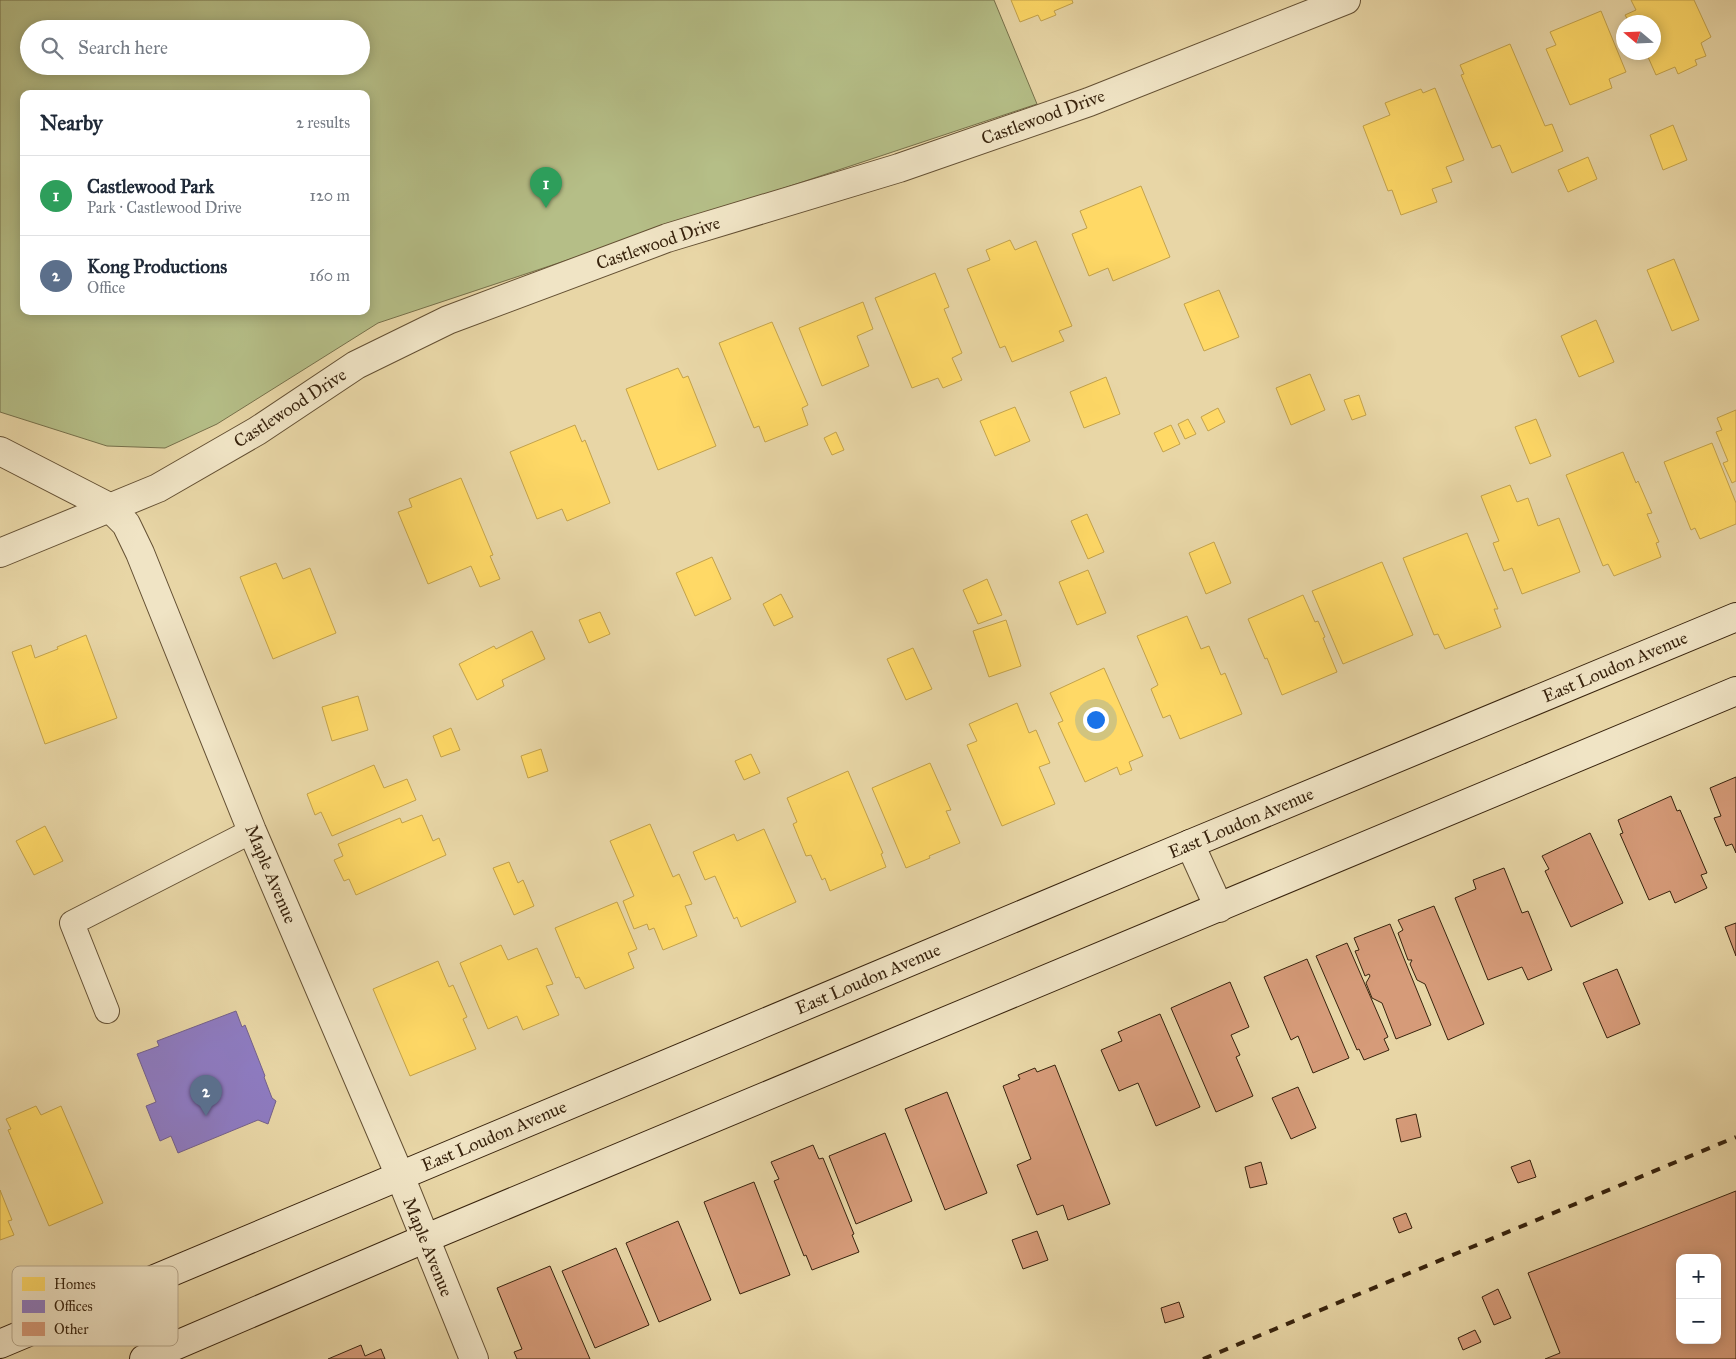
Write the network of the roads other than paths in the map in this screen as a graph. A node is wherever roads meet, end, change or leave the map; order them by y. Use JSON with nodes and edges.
{"nodes":[{"id":1,"x":1346,"y":0,"type":"edge"},
{"id":2,"x":0,"y":451,"type":"edge"},
{"id":3,"x":109,"y":507,"type":"junction"},
{"id":4,"x":0,"y":553,"type":"edge"},
{"id":5,"x":1736,"y":616,"type":"edge"},
{"id":6,"x":1736,"y":692,"type":"edge"},
{"id":7,"x":252,"y":831,"type":"junction"},
{"id":8,"x":1190,"y":844,"type":"junction"},
{"id":9,"x":1219,"y":908,"type":"junction"},
{"id":10,"x":106,"y":1011,"type":"dead end"},
{"id":11,"x":400,"y":1176,"type":"junction"},
{"id":12,"x":424,"y":1239,"type":"junction"},
{"id":13,"x":178,"y":1269,"type":"edge"},
{"id":14,"x":12,"y":1339,"type":"edge"},
{"id":15,"x":0,"y":1344,"type":"edge"},
{"id":16,"x":178,"y":1344,"type":"edge"},
{"id":17,"x":174,"y":1346,"type":"edge"},
{"id":18,"x":144,"y":1359,"type":"edge"},
{"id":19,"x":474,"y":1359,"type":"edge"}],
"edges":[{"from":1,"to":3,"type":"main road","name":"Castlewood Drive"},
{"from":2,"to":3,"type":"main road","name":"Maple Avenue"},
{"from":3,"to":4,"type":"main road","name":"Castlewood Drive"},
{"from":3,"to":7,"type":"main road","name":"Maple Avenue"},
{"from":5,"to":8,"type":"main road","name":"East Loudon Avenue"},
{"from":6,"to":9,"type":"main road"},
{"from":7,"to":10,"type":"lane"},
{"from":7,"to":11,"type":"main road","name":"Maple Avenue"},
{"from":8,"to":9,"type":"main road"},
{"from":8,"to":11,"type":"main road","name":"East Loudon Avenue"},
{"from":9,"to":12,"type":"main road"},
{"from":11,"to":12,"type":"main road","name":"Maple Avenue"},
{"from":11,"to":13,"type":"main road","name":"East Loudon Avenue"},
{"from":12,"to":16,"type":"main road"},
{"from":12,"to":19,"type":"main road","name":"Maple Avenue"},
{"from":14,"to":15,"type":"main road","name":"East Loudon Avenue"},
{"from":17,"to":18,"type":"main road"}]}
